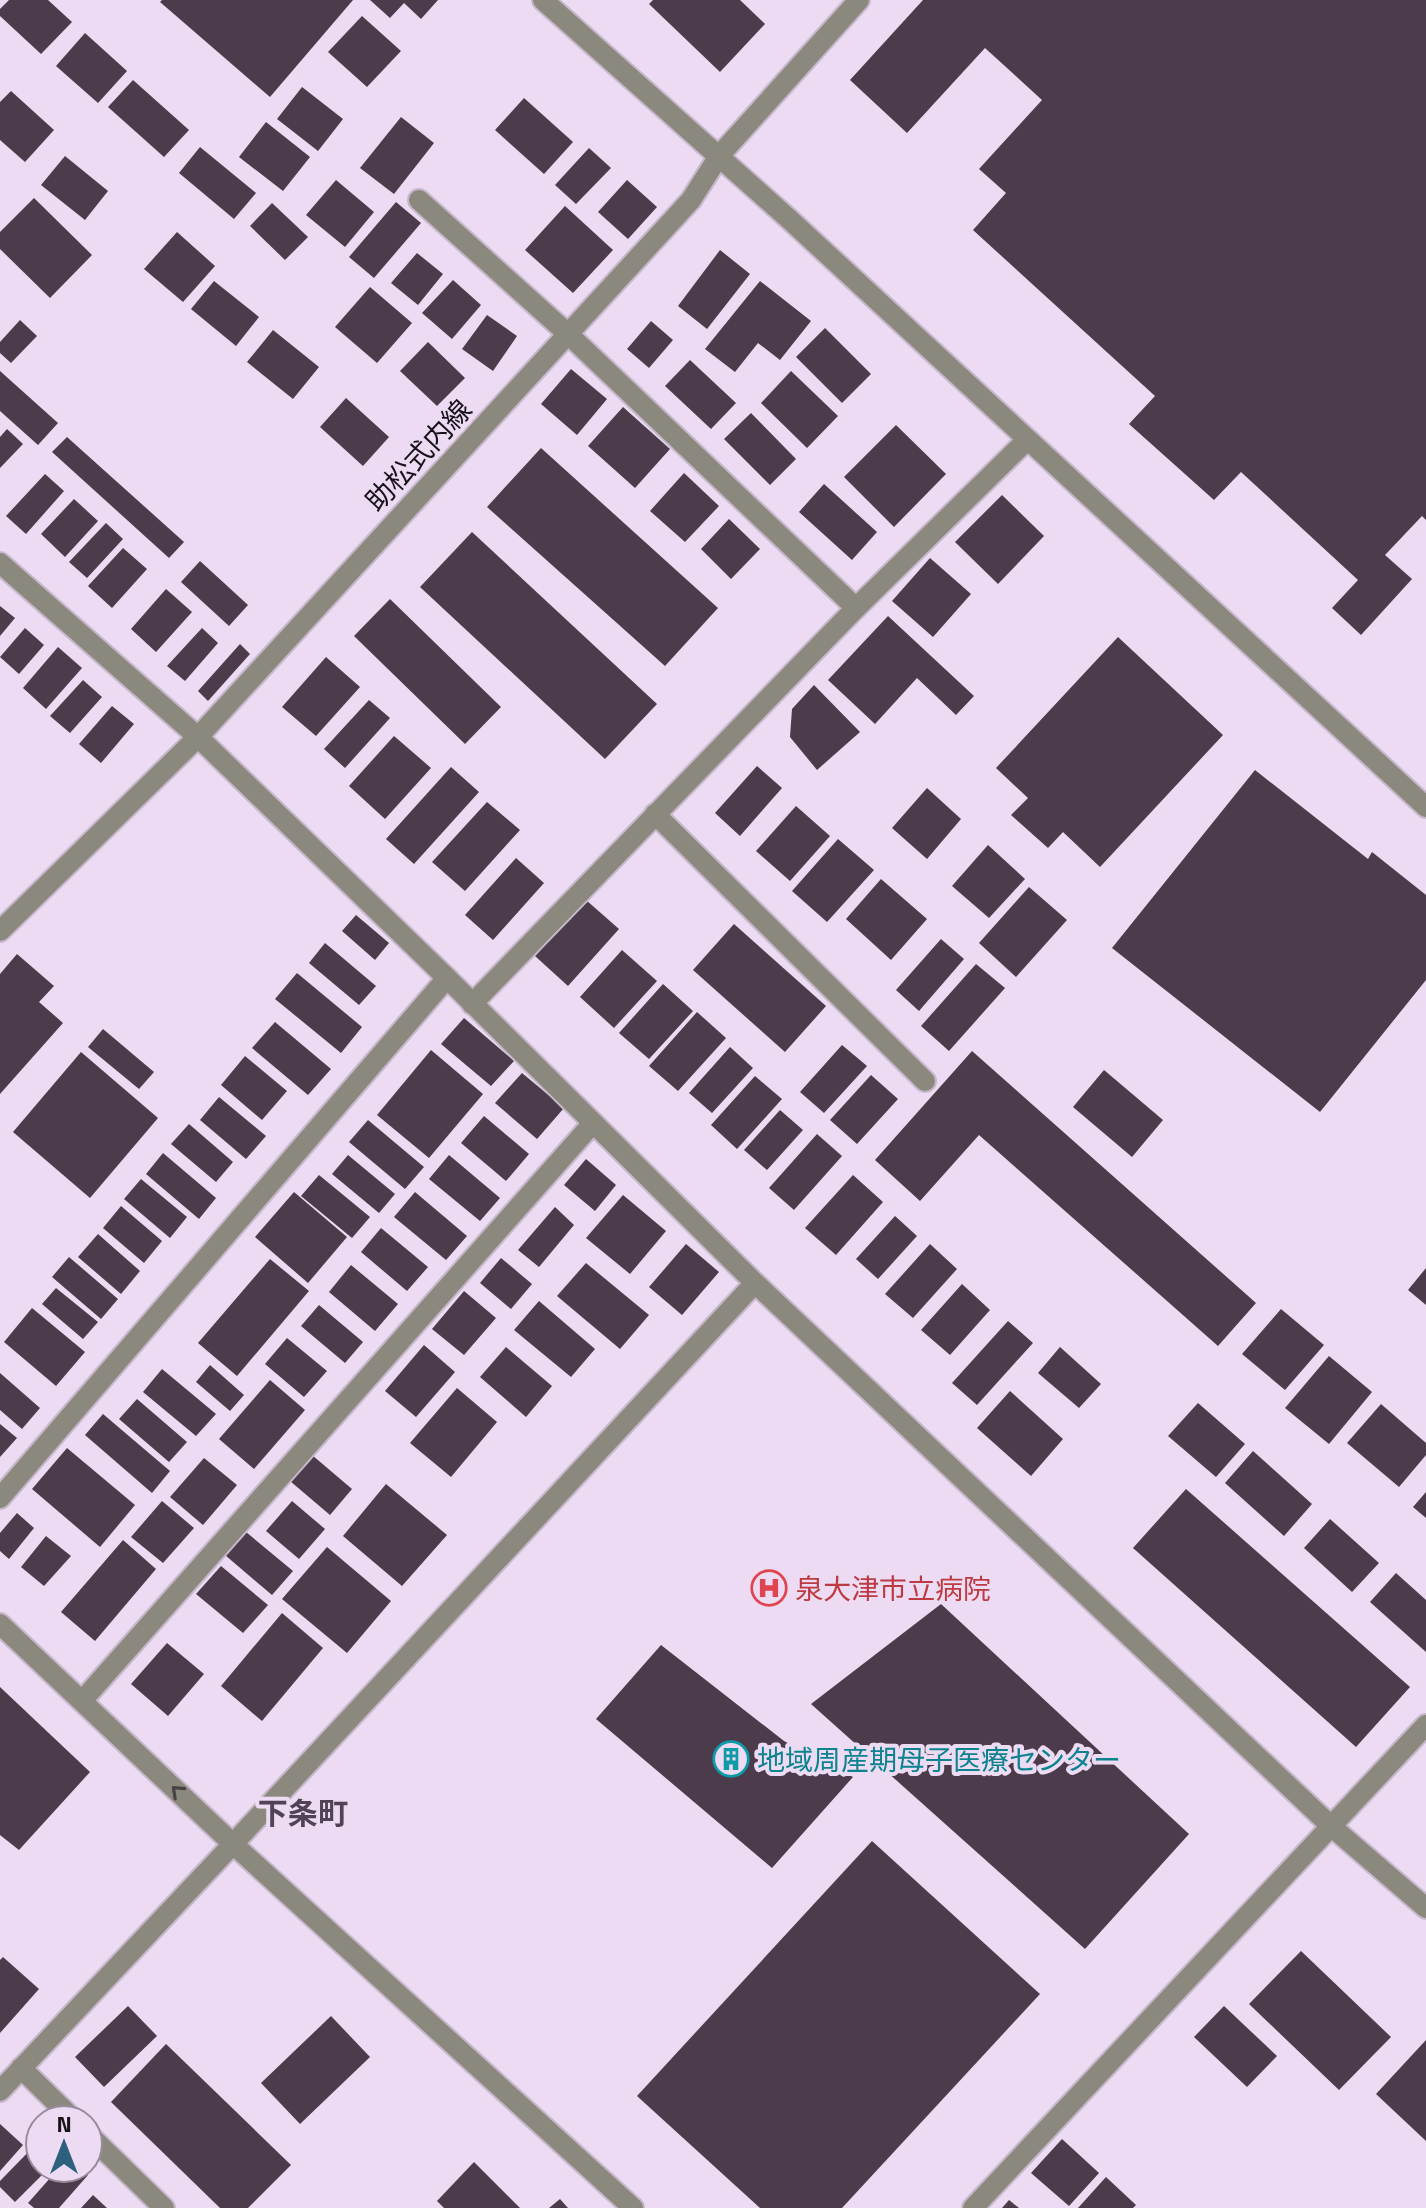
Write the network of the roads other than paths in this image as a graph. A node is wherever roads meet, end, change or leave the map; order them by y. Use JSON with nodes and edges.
{"nodes":[{"id":1,"x":543,"y":0,"type":"edge"},
{"id":2,"x":859,"y":0,"type":"edge"},
{"id":3,"x":719,"y":156,"type":"junction"},
{"id":4,"x":419,"y":200,"type":"dead end"},
{"id":5,"x":568,"y":334,"type":"junction"},
{"id":6,"x":1027,"y":440,"type":"junction"},
{"id":7,"x":0,"y":563,"type":"edge"},
{"id":8,"x":856,"y":608,"type":"junction"},
{"id":9,"x":198,"y":737,"type":"junction"},
{"id":10,"x":1426,"y":807,"type":"edge"},
{"id":11,"x":655,"y":814,"type":"junction"},
{"id":12,"x":0,"y":931,"type":"edge"},
{"id":13,"x":447,"y":978,"type":"junction"},
{"id":14,"x":472,"y":1004,"type":"junction"},
{"id":15,"x":925,"y":1081,"type":"dead end"},
{"id":16,"x":593,"y":1123,"type":"junction"},
{"id":17,"x":755,"y":1283,"type":"junction"},
{"id":18,"x":0,"y":1498,"type":"edge"},
{"id":19,"x":0,"y":1624,"type":"edge"},
{"id":20,"x":82,"y":1701,"type":"junction"},
{"id":21,"x":1426,"y":1725,"type":"edge"},
{"id":22,"x":1332,"y":1827,"type":"junction"},
{"id":23,"x":233,"y":1844,"type":"junction"},
{"id":24,"x":1426,"y":1908,"type":"edge"},
{"id":25,"x":21,"y":2068,"type":"junction"},
{"id":26,"x":0,"y":2091,"type":"edge"},
{"id":27,"x":58,"y":2104,"type":"edge"},
{"id":28,"x":104,"y":2150,"type":"edge"},
{"id":29,"x":164,"y":2208,"type":"edge"},
{"id":30,"x":633,"y":2208,"type":"edge"},
{"id":31,"x":973,"y":2208,"type":"edge"}],
"edges":[{"from":1,"to":3,"type":"street"},
{"from":2,"to":3,"type":"street","name":"助松式内線"},
{"from":3,"to":5,"type":"street","name":"助松式内線"},
{"from":3,"to":6,"type":"street"},
{"from":4,"to":5,"type":"street"},
{"from":5,"to":8,"type":"street"},
{"from":5,"to":9,"type":"street","name":"助松式内線"},
{"from":6,"to":8,"type":"street"},
{"from":6,"to":10,"type":"street"},
{"from":7,"to":9,"type":"street"},
{"from":8,"to":11,"type":"street"},
{"from":9,"to":12,"type":"street","name":"助松式内線"},
{"from":9,"to":13,"type":"street"},
{"from":11,"to":14,"type":"street"},
{"from":11,"to":15,"type":"street"},
{"from":13,"to":14,"type":"street"},
{"from":13,"to":18,"type":"street"},
{"from":14,"to":16,"type":"street"},
{"from":16,"to":17,"type":"street"},
{"from":16,"to":20,"type":"street"},
{"from":17,"to":22,"type":"street"},
{"from":17,"to":23,"type":"street"},
{"from":19,"to":20,"type":"street"},
{"from":23,"to":20,"type":"street","one_way":true},
{"from":21,"to":22,"type":"street"},
{"from":22,"to":24,"type":"street"},
{"from":22,"to":31,"type":"street"},
{"from":23,"to":25,"type":"street"},
{"from":23,"to":30,"type":"street"},
{"from":25,"to":26,"type":"street"},
{"from":25,"to":27,"type":"street"},
{"from":28,"to":29,"type":"street"}]}
